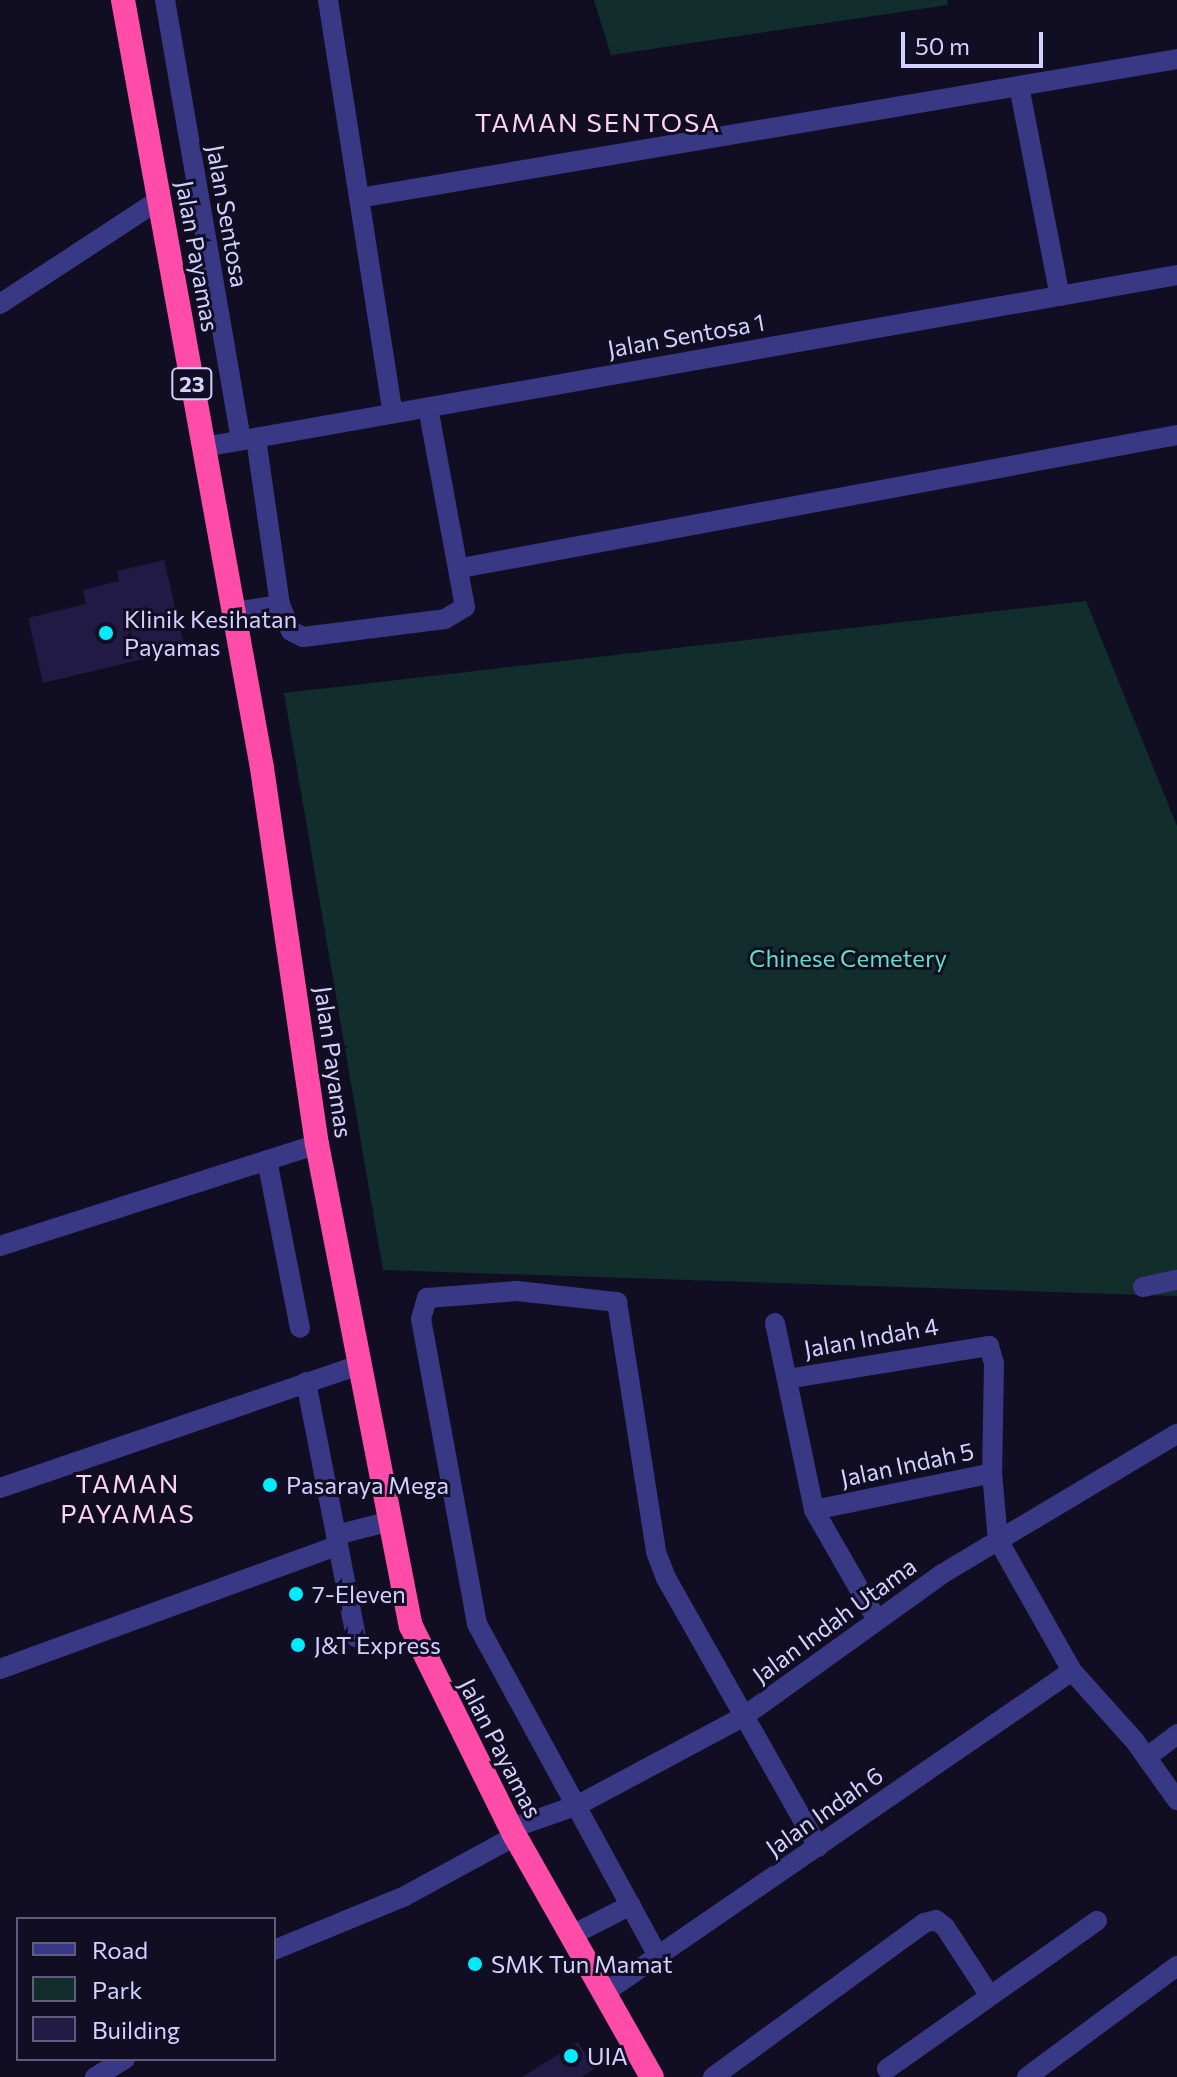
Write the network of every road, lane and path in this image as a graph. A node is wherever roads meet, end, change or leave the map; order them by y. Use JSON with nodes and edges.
{"nodes":[{"id":1,"x":123,"y":0,"type":"edge"},
{"id":2,"x":165,"y":0,"type":"edge"},
{"id":3,"x":328,"y":0,"type":"edge"},
{"id":4,"x":1177,"y":59,"type":"edge"},
{"id":5,"x":1019,"y":86,"type":"junction"},
{"id":6,"x":359,"y":198,"type":"junction"},
{"id":7,"x":159,"y":200,"type":"junction"},
{"id":8,"x":1177,"y":275,"type":"edge"},
{"id":9,"x":1060,"y":296,"type":"junction"},
{"id":10,"x":0,"y":304,"type":"edge"},
{"id":11,"x":428,"y":407,"type":"junction"},
{"id":12,"x":393,"y":413,"type":"junction"},
{"id":13,"x":1177,"y":435,"type":"edge"},
{"id":14,"x":248,"y":439,"type":"junction"},
{"id":15,"x":204,"y":447,"type":"junction"},
{"id":16,"x":461,"y":568,"type":"junction"},
{"id":17,"x":280,"y":605,"type":"junction"},
{"id":18,"x":234,"y":612,"type":"junction"},
{"id":19,"x":317,"y":1144,"type":"junction"},
{"id":20,"x":267,"y":1160,"type":"junction"},
{"id":21,"x":0,"y":1246,"type":"edge"},
{"id":22,"x":1177,"y":1280,"type":"edge"},
{"id":23,"x":1143,"y":1287,"type":"dead end"},
{"id":24,"x":775,"y":1323,"type":"dead end"},
{"id":25,"x":300,"y":1328,"type":"dead end"},
{"id":26,"x":360,"y":1365,"type":"junction"},
{"id":27,"x":787,"y":1379,"type":"junction"},
{"id":28,"x":306,"y":1382,"type":"junction"},
{"id":29,"x":1173,"y":1443,"type":"edge"},
{"id":30,"x":992,"y":1473,"type":"junction"},
{"id":31,"x":0,"y":1488,"type":"edge"},
{"id":32,"x":814,"y":1510,"type":"junction"},
{"id":33,"x":391,"y":1521,"type":"junction"},
{"id":34,"x":337,"y":1540,"type":"junction"},
{"id":35,"x":998,"y":1540,"type":"junction"},
{"id":36,"x":877,"y":1620,"type":"junction"},
{"id":37,"x":356,"y":1637,"type":"dead end"},
{"id":38,"x":0,"y":1669,"type":"edge"},
{"id":39,"x":1072,"y":1671,"type":"junction"},
{"id":40,"x":743,"y":1717,"type":"junction"},
{"id":41,"x":1177,"y":1734,"type":"edge"},
{"id":42,"x":1147,"y":1757,"type":"junction"},
{"id":43,"x":1177,"y":1800,"type":"edge"},
{"id":44,"x":578,"y":1805,"type":"junction"},
{"id":45,"x":513,"y":1832,"type":"junction"},
{"id":46,"x":818,"y":1847,"type":"junction"},
{"id":47,"x":631,"y":1905,"type":"junction"},
{"id":48,"x":1097,"y":1921,"type":"dead end"},
{"id":49,"x":572,"y":1935,"type":"junction"},
{"id":50,"x":276,"y":1949,"type":"edge"},
{"id":51,"x":658,"y":1956,"type":"junction"},
{"id":52,"x":1177,"y":1966,"type":"edge"},
{"id":53,"x":604,"y":1993,"type":"junction"},
{"id":54,"x":990,"y":1996,"type":"junction"},
{"id":55,"x":122,"y":2061,"type":"edge"},
{"id":56,"x":887,"y":2069,"type":"dead end"},
{"id":57,"x":95,"y":2077,"type":"edge"},
{"id":58,"x":652,"y":2077,"type":"edge"},
{"id":59,"x":713,"y":2077,"type":"edge"},
{"id":60,"x":1027,"y":2077,"type":"edge"}],
"edges":[{"from":1,"to":7,"type":"highway","name":"Jalan Payamas","number":"23"},
{"from":2,"to":14,"type":"street","name":"Jalan Sentosa"},
{"from":3,"to":6,"type":"street"},
{"from":4,"to":5,"type":"street"},
{"from":5,"to":6,"type":"street"},
{"from":5,"to":9,"type":"street"},
{"from":6,"to":12,"type":"street"},
{"from":7,"to":10,"type":"street"},
{"from":7,"to":15,"type":"highway","name":"Jalan Payamas","number":"23"},
{"from":8,"to":9,"type":"street","name":"Jalan Sentosa 1"},
{"from":9,"to":11,"type":"street","name":"Jalan Sentosa 1"},
{"from":11,"to":12,"type":"street","name":"Jalan Sentosa 1"},
{"from":11,"to":16,"type":"street"},
{"from":12,"to":14,"type":"street","name":"Jalan Sentosa 1"},
{"from":13,"to":16,"type":"street"},
{"from":14,"to":15,"type":"street","name":"Jalan Sentosa 1"},
{"from":14,"to":17,"type":"street","name":"Jalan Sentosa"},
{"from":15,"to":18,"type":"highway","name":"Jalan Payamas","number":"23"},
{"from":16,"to":17,"type":"street"},
{"from":17,"to":18,"type":"street"},
{"from":18,"to":19,"type":"highway","name":"Jalan Payamas","number":"23"},
{"from":19,"to":20,"type":"street"},
{"from":19,"to":26,"type":"highway","name":"Jalan Payamas","number":"23"},
{"from":20,"to":21,"type":"street"},
{"from":20,"to":25,"type":"street"},
{"from":22,"to":23,"type":"street"},
{"from":24,"to":27,"type":"street"},
{"from":26,"to":28,"type":"street"},
{"from":26,"to":33,"type":"highway","name":"Jalan Payamas","number":"23"},
{"from":27,"to":30,"type":"street","name":"Jalan Indah 4"},
{"from":27,"to":32,"type":"street"},
{"from":28,"to":31,"type":"street"},
{"from":28,"to":34,"type":"street"},
{"from":29,"to":35,"type":"street","name":"Jalan Indah Utama"},
{"from":30,"to":32,"type":"street","name":"Jalan Indah 5"},
{"from":30,"to":35,"type":"street","name":"Jalan Indah 5"},
{"from":32,"to":36,"type":"street"},
{"from":33,"to":34,"type":"street"},
{"from":33,"to":45,"type":"highway","name":"Jalan Payamas","number":"23"},
{"from":34,"to":37,"type":"street"},
{"from":34,"to":38,"type":"street"},
{"from":35,"to":36,"type":"street","name":"Jalan Indah Utama"},
{"from":35,"to":39,"type":"street"},
{"from":36,"to":40,"type":"street","name":"Jalan Indah Utama"},
{"from":39,"to":42,"type":"street"},
{"from":39,"to":46,"type":"street","name":"Jalan Indah 6"},
{"from":40,"to":44,"type":"street","name":"Jalan Indah Utama"},
{"from":40,"to":44,"type":"street"},
{"from":40,"to":46,"type":"street"},
{"from":41,"to":42,"type":"street"},
{"from":42,"to":43,"type":"street"},
{"from":44,"to":45,"type":"street","name":"Jalan Indah Utama"},
{"from":44,"to":47,"type":"street"},
{"from":45,"to":49,"type":"highway","name":"Jalan Payamas","number":"23"},
{"from":45,"to":50,"type":"street","name":"Jalan Indah Utama"},
{"from":46,"to":51,"type":"street","name":"Jalan Indah 6"},
{"from":47,"to":49,"type":"street"},
{"from":47,"to":51,"type":"street"},
{"from":48,"to":54,"type":"street"},
{"from":49,"to":53,"type":"highway","name":"Jalan Payamas","number":"23"},
{"from":51,"to":53,"type":"street","name":"Jalan Indah 6"},
{"from":52,"to":60,"type":"street"},
{"from":53,"to":58,"type":"highway","name":"Jalan Payamas","number":"23"},
{"from":54,"to":56,"type":"street"},
{"from":54,"to":59,"type":"street"},
{"from":55,"to":57,"type":"street"}]}
